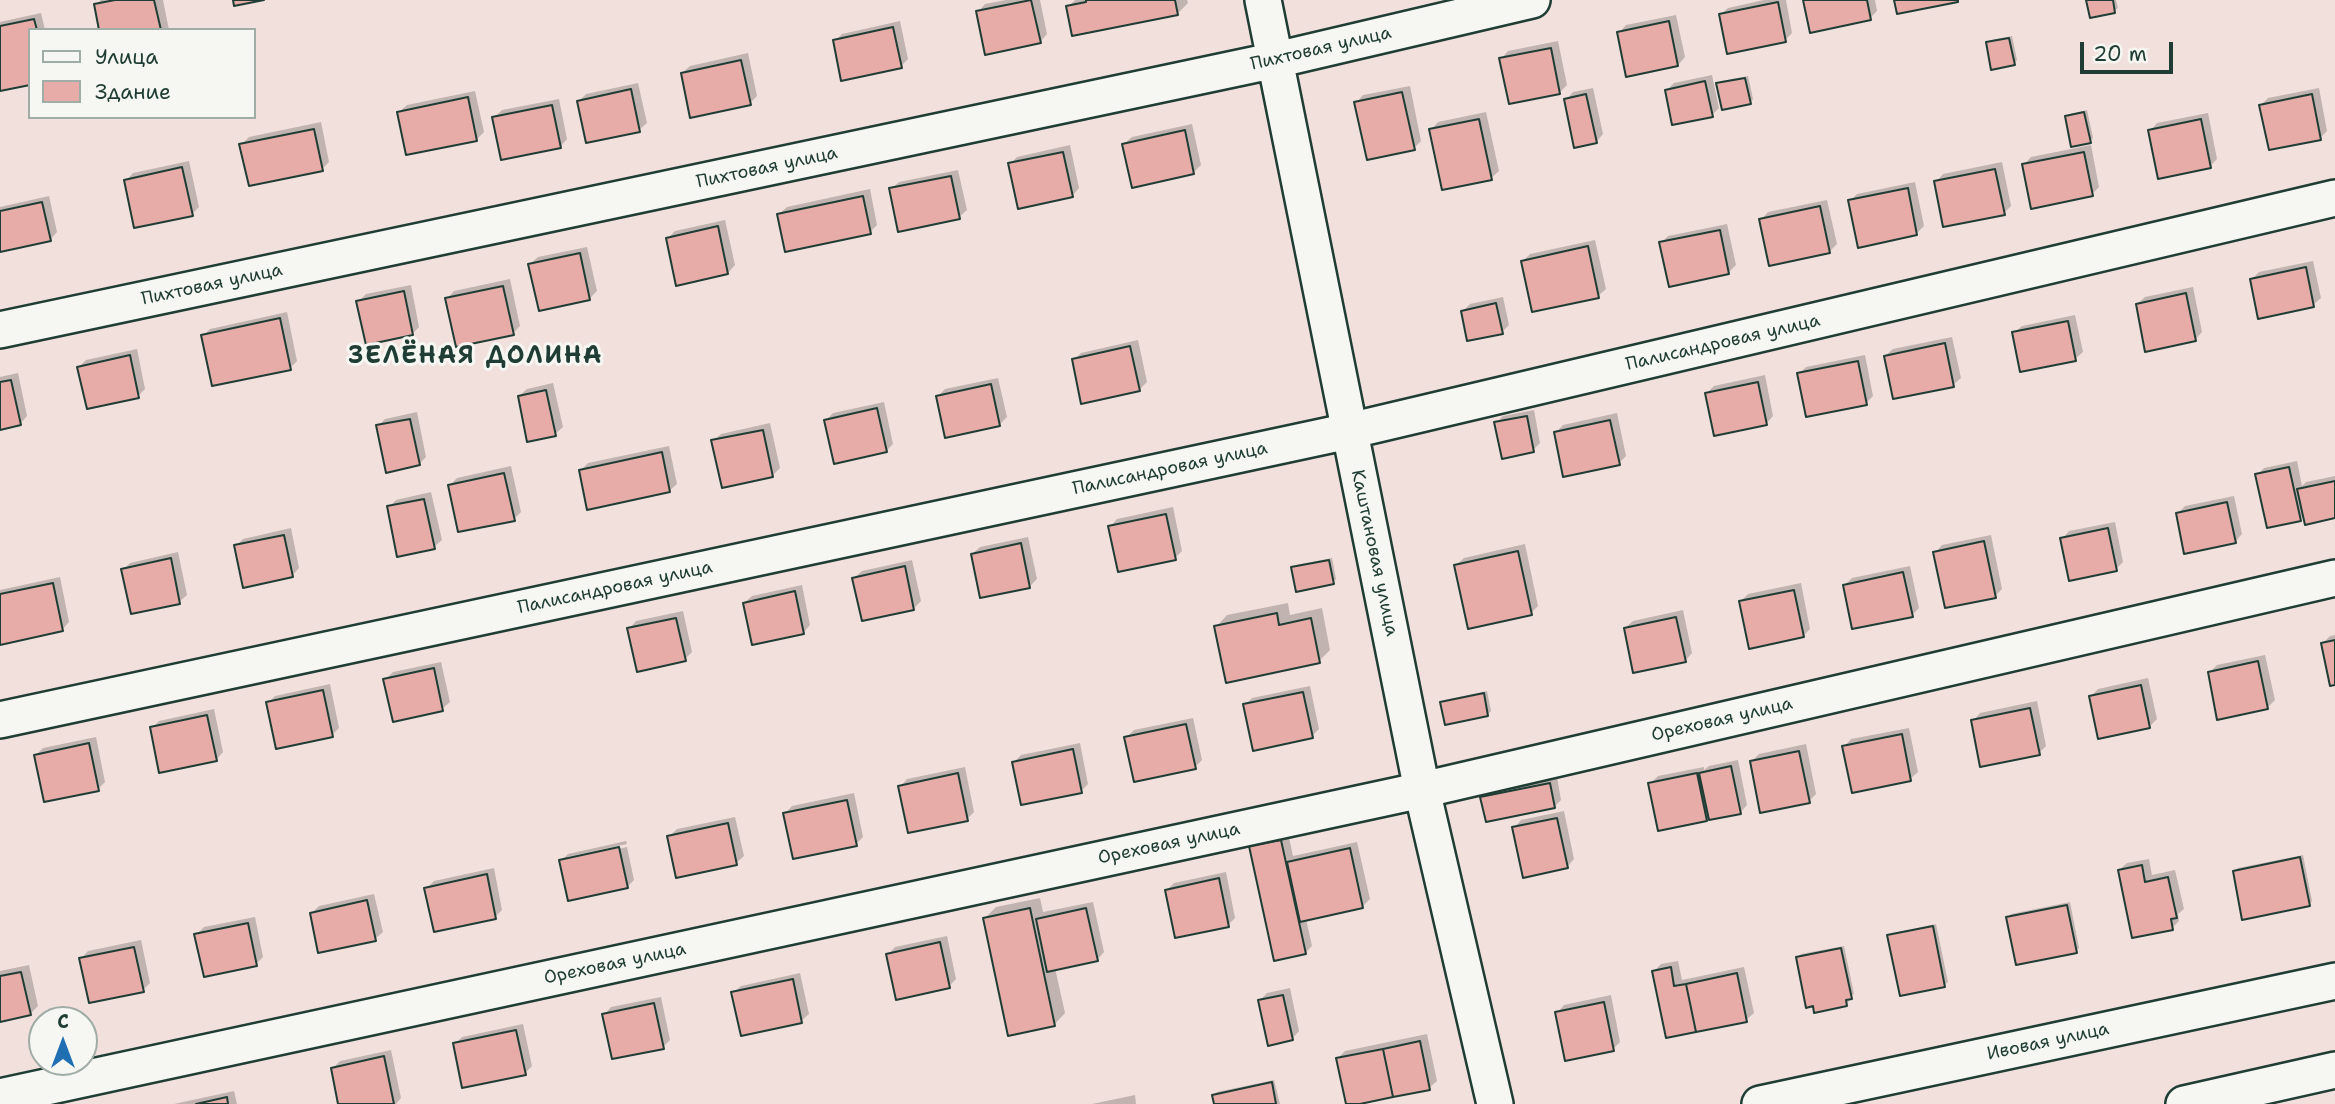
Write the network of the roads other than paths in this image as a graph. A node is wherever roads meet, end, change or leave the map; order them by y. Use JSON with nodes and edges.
{"nodes":[{"id":1,"x":1263,"y":0,"type":"edge"},
{"id":2,"x":1532,"y":0,"type":"edge"},
{"id":3,"x":1276,"y":60,"type":"junction"},
{"id":4,"x":2335,"y":198,"type":"edge"},
{"id":5,"x":0,"y":330,"type":"edge"},
{"id":6,"x":1349,"y":431,"type":"junction"},
{"id":7,"x":2335,"y":578,"type":"edge"},
{"id":8,"x":0,"y":720,"type":"edge"},
{"id":9,"x":1422,"y":790,"type":"junction"},
{"id":10,"x":2335,"y":981,"type":"edge"},
{"id":11,"x":2335,"y":1070,"type":"edge"},
{"id":12,"x":0,"y":1097,"type":"edge"},
{"id":13,"x":1495,"y":1104,"type":"edge"},
{"id":14,"x":1760,"y":1104,"type":"edge"},
{"id":15,"x":2184,"y":1104,"type":"edge"}],
"edges":[{"from":1,"to":3,"type":"street","name":"Каштановая улица"},
{"from":2,"to":3,"type":"street","name":"Пихтовая улица"},
{"from":3,"to":5,"type":"street","name":"Пихтовая улица"},
{"from":3,"to":6,"type":"street","name":"Каштановая улица"},
{"from":4,"to":6,"type":"street","name":"Палисандровая улица"},
{"from":6,"to":8,"type":"street","name":"Палисандровая улица"},
{"from":6,"to":9,"type":"street","name":"Каштановая улица"},
{"from":7,"to":9,"type":"street","name":"Ореховая улица"},
{"from":9,"to":12,"type":"street","name":"Ореховая улица"},
{"from":9,"to":13,"type":"street","name":"Каштановая улица"},
{"from":10,"to":14,"type":"street","name":"Ивовая улица"},
{"from":11,"to":15,"type":"street"}]}
